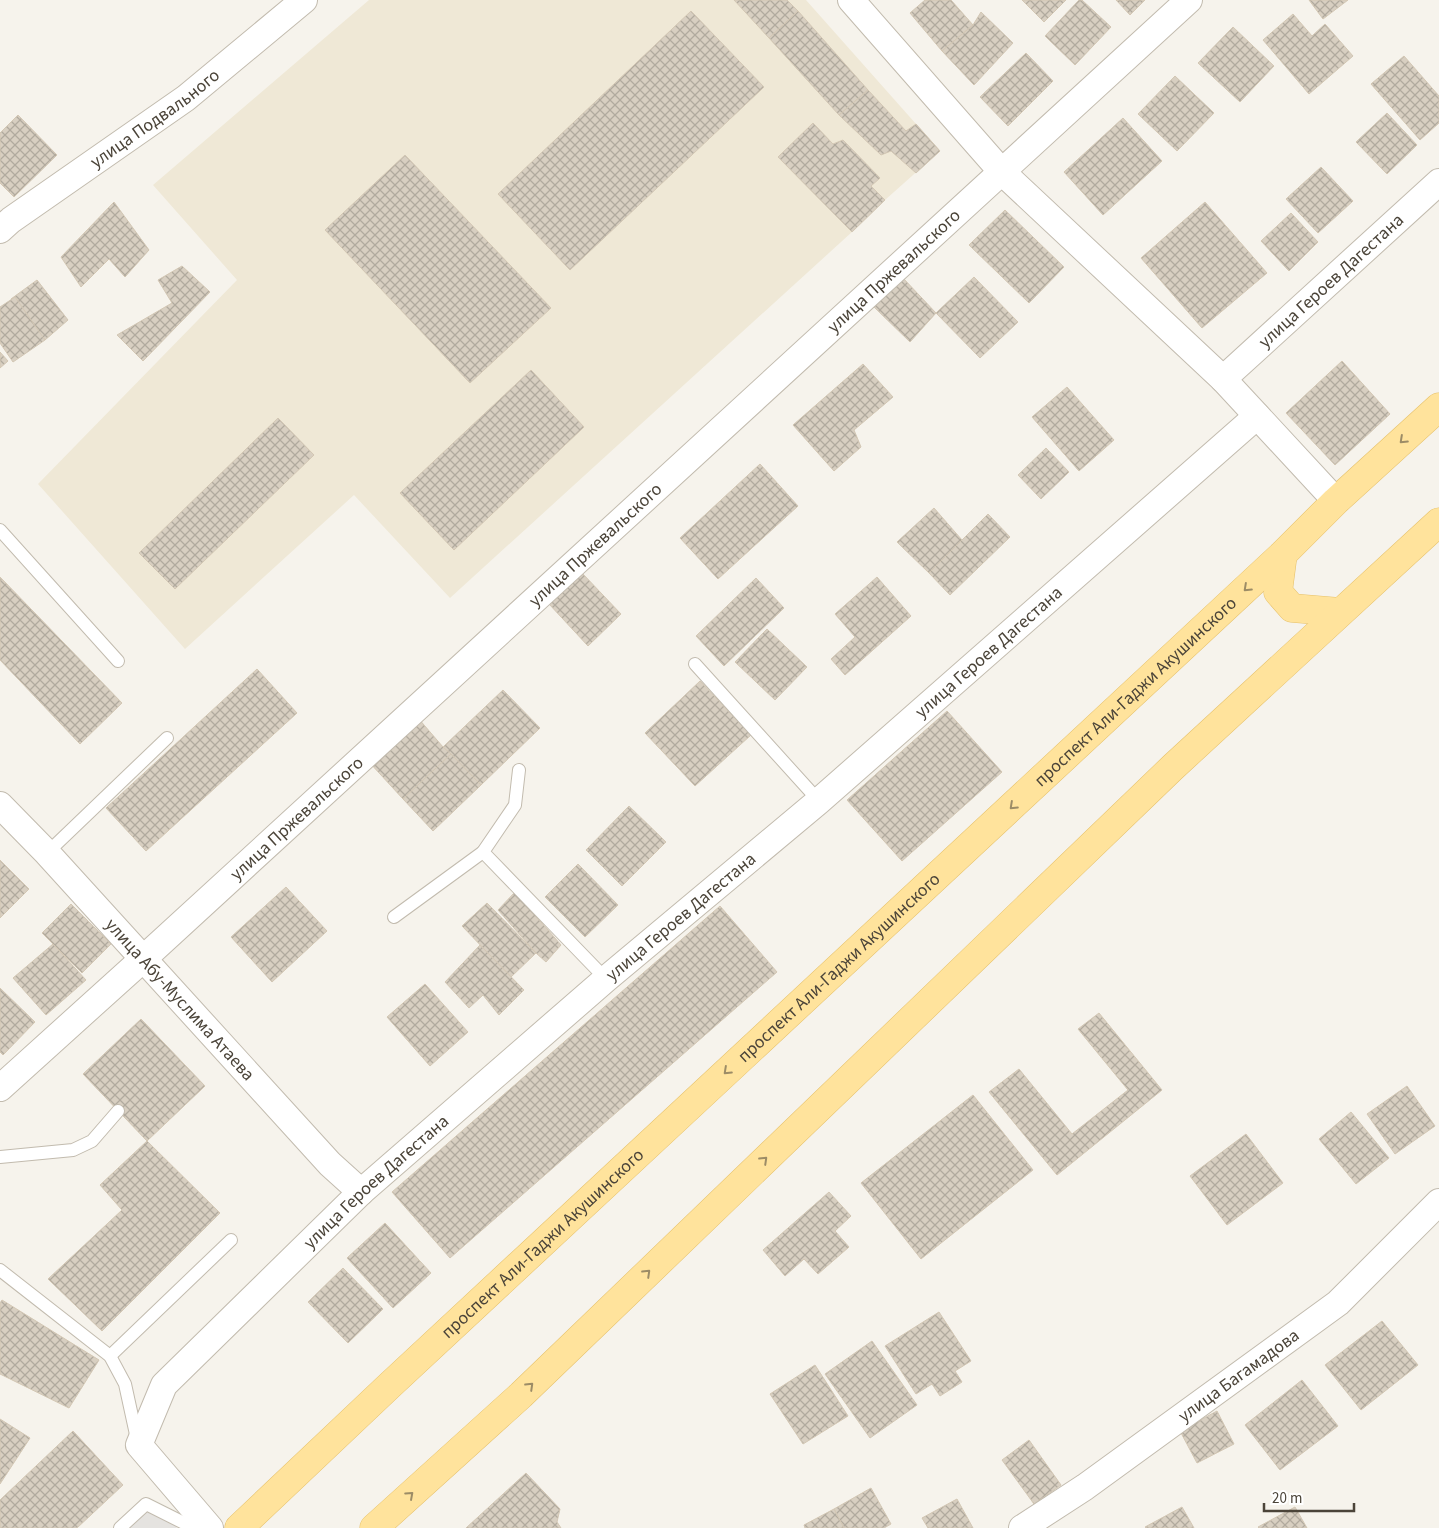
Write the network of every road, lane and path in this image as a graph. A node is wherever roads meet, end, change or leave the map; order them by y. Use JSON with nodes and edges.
{"nodes":[{"id":1,"x":304,"y":0,"type":"edge"},
{"id":2,"x":851,"y":0,"type":"edge"},
{"id":3,"x":1189,"y":0,"type":"edge"},
{"id":4,"x":1002,"y":172,"type":"junction"},
{"id":5,"x":1439,"y":182,"type":"edge"},
{"id":6,"x":0,"y":230,"type":"edge"},
{"id":7,"x":1223,"y":379,"type":"junction"},
{"id":8,"x":1439,"y":407,"type":"edge"},
{"id":9,"x":1257,"y":416,"type":"junction"},
{"id":10,"x":1336,"y":501,"type":"junction"},
{"id":11,"x":1439,"y":522,"type":"edge"},
{"id":12,"x":0,"y":530,"type":"edge"},
{"id":13,"x":1283,"y":554,"type":"junction"},
{"id":14,"x":1340,"y":612,"type":"junction"},
{"id":15,"x":118,"y":661,"type":"dead end"},
{"id":16,"x":695,"y":664,"type":"dead end"},
{"id":17,"x":168,"y":738,"type":"dead end"},
{"id":18,"x":519,"y":770,"type":"dead end"},
{"id":19,"x":819,"y":801,"type":"junction"},
{"id":20,"x":0,"y":805,"type":"edge"},
{"id":21,"x":483,"y":852,"type":"junction"},
{"id":22,"x":47,"y":853,"type":"junction"},
{"id":23,"x":394,"y":917,"type":"dead end"},
{"id":24,"x":143,"y":959,"type":"junction"},
{"id":25,"x":606,"y":979,"type":"junction"},
{"id":26,"x":0,"y":1088,"type":"edge"},
{"id":27,"x":118,"y":1110,"type":"dead end"},
{"id":28,"x":0,"y":1157,"type":"edge"},
{"id":29,"x":361,"y":1192,"type":"junction"},
{"id":30,"x":1439,"y":1202,"type":"edge"},
{"id":31,"x":231,"y":1240,"type":"dead end"},
{"id":32,"x":0,"y":1270,"type":"edge"},
{"id":33,"x":110,"y":1356,"type":"junction"},
{"id":34,"x":139,"y":1445,"type":"junction"},
{"id":35,"x":382,"y":1525,"type":"edge"},
{"id":36,"x":120,"y":1528,"type":"edge"},
{"id":37,"x":194,"y":1528,"type":"edge"},
{"id":38,"x":210,"y":1528,"type":"edge"},
{"id":39,"x":239,"y":1528,"type":"edge"},
{"id":40,"x":1022,"y":1528,"type":"edge"}],
"edges":[{"from":1,"to":6,"type":"street","name":"улица Подвального"},
{"from":2,"to":4,"type":"street"},
{"from":3,"to":4,"type":"street","name":"улица Пржевальского"},
{"from":4,"to":7,"type":"street"},
{"from":4,"to":24,"type":"street","name":"улица Пржевальского"},
{"from":5,"to":7,"type":"street","name":"улица Героев Дагестана"},
{"from":7,"to":9,"type":"street"},
{"from":8,"to":10,"type":"main road","name":"проспект Али-Гаджи Акушинского","one_way":true},
{"from":9,"to":10,"type":"street"},
{"from":9,"to":19,"type":"street","name":"улица Героев Дагестана"},
{"from":10,"to":13,"type":"main road","name":"проспект Али-Гаджи Акушинского"},
{"from":11,"to":14,"type":"main road"},
{"from":12,"to":15,"type":"lane"},
{"from":13,"to":14,"type":"main road"},
{"from":13,"to":39,"type":"main road","name":"проспект Али-Гаджи Акушинского","one_way":true},
{"from":35,"to":14,"type":"main road","one_way":true},
{"from":16,"to":19,"type":"lane"},
{"from":17,"to":22,"type":"lane"},
{"from":18,"to":21,"type":"lane"},
{"from":19,"to":25,"type":"street","name":"улица Героев Дагестана"},
{"from":20,"to":22,"type":"street","name":"улица Абу-Муслима Атаева"},
{"from":21,"to":23,"type":"lane"},
{"from":21,"to":25,"type":"lane"},
{"from":22,"to":24,"type":"street","name":"улица Абу-Муслима Атаева"},
{"from":24,"to":26,"type":"street","name":"улица Пржевальского"},
{"from":24,"to":29,"type":"street","name":"улица Абу-Муслима Атаева"},
{"from":25,"to":29,"type":"street","name":"улица Героев Дагестана"},
{"from":27,"to":28,"type":"lane"},
{"from":29,"to":34,"type":"street","name":"улица Героев Дагестана"},
{"from":30,"to":40,"type":"street","name":"улица Багамадова"},
{"from":31,"to":33,"type":"lane"},
{"from":32,"to":33,"type":"lane"},
{"from":33,"to":34,"type":"lane"},
{"from":34,"to":38,"type":"street"},
{"from":36,"to":37,"type":"lane"}]}
